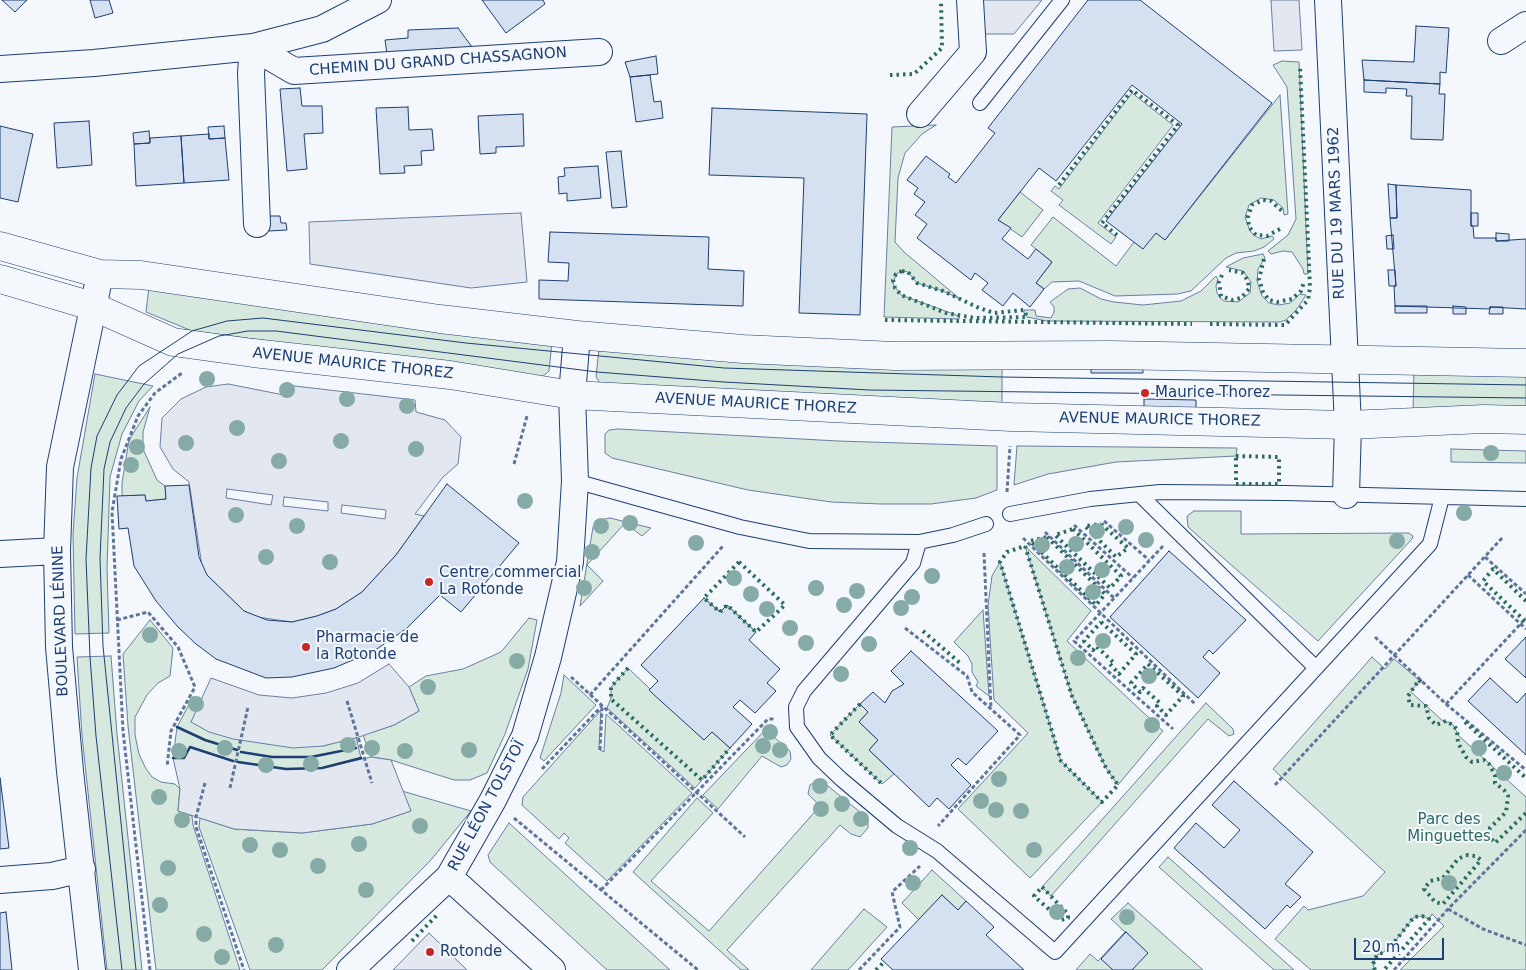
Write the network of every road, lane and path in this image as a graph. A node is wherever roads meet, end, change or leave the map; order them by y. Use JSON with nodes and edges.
{"nodes":[{"id":1,"x":378,"y":0,"type":"edge"},
{"id":2,"x":970,"y":0,"type":"edge"},
{"id":3,"x":1062,"y":0,"type":"edge"},
{"id":4,"x":1328,"y":0,"type":"edge"},
{"id":5,"x":1526,"y":25,"type":"edge"},
{"id":6,"x":1501,"y":42,"type":"dead end"},
{"id":7,"x":253,"y":47,"type":"junction"},
{"id":8,"x":599,"y":52,"type":"dead end"},
{"id":9,"x":0,"y":69,"type":"edge"},
{"id":10,"x":980,"y":103,"type":"dead end"},
{"id":11,"x":920,"y":114,"type":"dead end"},
{"id":12,"x":258,"y":224,"type":"dead end"},
{"id":13,"x":0,"y":246,"type":"edge"},
{"id":14,"x":100,"y":274,"type":"junction"},
{"id":15,"x":0,"y":279,"type":"edge"},
{"id":16,"x":92,"y":306,"type":"junction"},
{"id":17,"x":577,"y":335,"type":"junction"},
{"id":18,"x":1343,"y":359,"type":"junction"},
{"id":19,"x":1526,"y":363,"type":"edge"},
{"id":20,"x":185,"y":370,"type":"dead end"},
{"id":21,"x":572,"y":395,"type":"junction"},
{"id":22,"x":529,"y":411,"type":"dead end"},
{"id":23,"x":1526,"y":420,"type":"edge"},
{"id":24,"x":1348,"y":425,"type":"junction"},
{"id":25,"x":1010,"y":438,"type":"dead end"},
{"id":26,"x":514,"y":464,"type":"dead end"},
{"id":27,"x":575,"y":481,"type":"junction"},
{"id":28,"x":1139,"y":494,"type":"junction"},
{"id":29,"x":1346,"y":495,"type":"junction"},
{"id":30,"x":1442,"y":497,"type":"junction"},
{"id":31,"x":1526,"y":499,"type":"edge"},
{"id":32,"x":1010,"y":514,"type":"joint"},
{"id":33,"x":1103,"y":520,"type":"dead end"},
{"id":34,"x":986,"y":524,"type":"dead end"},
{"id":35,"x":1074,"y":525,"type":"dead end"},
{"id":36,"x":740,"y":527,"type":"junction"},
{"id":37,"x":1176,"y":531,"type":"junction"},
{"id":38,"x":1046,"y":532,"type":"dead end"},
{"id":39,"x":1023,"y":538,"type":"dead end"},
{"id":40,"x":1502,"y":538,"type":"dead end"},
{"id":41,"x":919,"y":542,"type":"junction"},
{"id":42,"x":57,"y":551,"type":"junction"},
{"id":43,"x":984,"y":553,"type":"dead end"},
{"id":44,"x":0,"y":554,"type":"edge"},
{"id":45,"x":1485,"y":557,"type":"junction"},
{"id":46,"x":1149,"y":560,"type":"junction"},
{"id":47,"x":1468,"y":575,"type":"junction"},
{"id":48,"x":1133,"y":578,"type":"junction"},
{"id":49,"x":1526,"y":594,"type":"edge"},
{"id":50,"x":1114,"y":598,"type":"junction"},
{"id":51,"x":1100,"y":613,"type":"junction"},
{"id":52,"x":1526,"y":618,"type":"edge"},
{"id":53,"x":117,"y":620,"type":"junction"},
{"id":54,"x":1359,"y":621,"type":"junction"},
{"id":55,"x":1520,"y":624,"type":"junction"},
{"id":56,"x":905,"y":628,"type":"dead end"},
{"id":57,"x":1526,"y":628,"type":"edge"},
{"id":58,"x":548,"y":657,"type":"junction"},
{"id":59,"x":1316,"y":668,"type":"junction"},
{"id":60,"x":590,"y":694,"type":"junction"},
{"id":61,"x":347,"y":702,"type":"dead end"},
{"id":62,"x":1195,"y":704,"type":"dead end"},
{"id":63,"x":1446,"y":704,"type":"junction"},
{"id":64,"x":602,"y":706,"type":"junction"},
{"id":65,"x":248,"y":707,"type":"dead end"},
{"id":66,"x":992,"y":709,"type":"junction"},
{"id":67,"x":796,"y":716,"type":"junction"},
{"id":68,"x":1173,"y":729,"type":"dead end"},
{"id":69,"x":600,"y":750,"type":"dead end"},
{"id":70,"x":167,"y":767,"type":"dead end"},
{"id":71,"x":1526,"y":770,"type":"edge"},
{"id":72,"x":538,"y":772,"type":"dead end"},
{"id":73,"x":205,"y":783,"type":"dead end"},
{"id":74,"x":372,"y":783,"type":"dead end"},
{"id":75,"x":1275,"y":785,"type":"dead end"},
{"id":76,"x":230,"y":788,"type":"dead end"},
{"id":77,"x":697,"y":794,"type":"junction"},
{"id":78,"x":493,"y":800,"type":"junction"},
{"id":79,"x":1526,"y":830,"type":"edge"},
{"id":80,"x":745,"y":837,"type":"dead end"},
{"id":81,"x":924,"y":842,"type":"junction"},
{"id":82,"x":937,"y":851,"type":"junction"},
{"id":83,"x":82,"y":869,"type":"junction"},
{"id":84,"x":449,"y":877,"type":"junction"},
{"id":85,"x":0,"y":880,"type":"edge"},
{"id":86,"x":602,"y":890,"type":"junction"},
{"id":87,"x":1448,"y":909,"type":"junction"},
{"id":88,"x":1526,"y":945,"type":"edge"},
{"id":89,"x":92,"y":970,"type":"edge"},
{"id":90,"x":150,"y":970,"type":"edge"},
{"id":91,"x":244,"y":970,"type":"edge"},
{"id":92,"x":350,"y":970,"type":"edge"},
{"id":93,"x":552,"y":970,"type":"edge"},
{"id":94,"x":698,"y":970,"type":"edge"},
{"id":95,"x":859,"y":970,"type":"edge"},
{"id":96,"x":1394,"y":970,"type":"edge"}],
"edges":[{"from":1,"to":7,"type":"street"},
{"from":2,"to":11,"type":"street"},
{"from":3,"to":10,"type":"lane"},
{"from":4,"to":18,"type":"street","name":"RUE DU 19 MARS 1962"},
{"from":5,"to":6,"type":"street"},
{"from":7,"to":8,"type":"street","name":"CHEMIN DU GRAND CHASSAGNON"},
{"from":7,"to":9,"type":"street"},
{"from":7,"to":12,"type":"street"},
{"from":13,"to":14,"type":"street"},
{"from":14,"to":16,"type":"street","name":"BOULEVARD LÉNINE"},
{"from":14,"to":17,"type":"street"},
{"from":15,"to":16,"type":"street","name":"AVENUE MAURICE THOREZ"},
{"from":16,"to":21,"type":"street","name":"AVENUE MAURICE THOREZ"},
{"from":16,"to":42,"type":"street","name":"BOULEVARD LÉNINE"},
{"from":17,"to":18,"type":"street"},
{"from":17,"to":21,"type":"street","name":"RUE LÉON TOLSTOÏ"},
{"from":18,"to":19,"type":"street"},
{"from":18,"to":24,"type":"street","name":"RUE DU 19 MARS 1962"},
{"from":20,"to":53,"type":"path"},
{"from":21,"to":24,"type":"street","name":"AVENUE MAURICE THOREZ"},
{"from":21,"to":27,"type":"street","name":"RUE LÉON TOLSTOÏ"},
{"from":22,"to":26,"type":"path"},
{"from":23,"to":24,"type":"street","name":"AVENUE MAURICE THOREZ"},
{"from":24,"to":29,"type":"street","name":"RUE DU 19 MARS 1962"},
{"from":25,"to":32,"type":"path"},
{"from":27,"to":36,"type":"lane"},
{"from":27,"to":58,"type":"street","name":"RUE LÉON TOLSTOÏ"},
{"from":28,"to":29,"type":"lane"},
{"from":28,"to":32,"type":"lane"},
{"from":28,"to":37,"type":"lane"},
{"from":29,"to":30,"type":"lane"},
{"from":30,"to":31,"type":"lane"},
{"from":30,"to":54,"type":"lane"},
{"from":33,"to":46,"type":"path"},
{"from":34,"to":41,"type":"lane"},
{"from":35,"to":48,"type":"path"},
{"from":36,"to":41,"type":"lane"},
{"from":36,"to":60,"type":"path"},
{"from":37,"to":46,"type":"path"},
{"from":37,"to":59,"type":"lane"},
{"from":38,"to":50,"type":"path"},
{"from":39,"to":51,"type":"path"},
{"from":40,"to":45,"type":"path"},
{"from":41,"to":67,"type":"lane"},
{"from":42,"to":44,"type":"street"},
{"from":42,"to":83,"type":"street","name":"BOULEVARD LÉNINE"},
{"from":43,"to":66,"type":"path"},
{"from":45,"to":47,"type":"path"},
{"from":45,"to":49,"type":"path"},
{"from":46,"to":48,"type":"path"},
{"from":47,"to":55,"type":"path"},
{"from":47,"to":75,"type":"path"},
{"from":48,"to":50,"type":"path"},
{"from":50,"to":51,"type":"path"},
{"from":51,"to":62,"type":"path"},
{"from":51,"to":68,"type":"path"},
{"from":52,"to":55,"type":"path"},
{"from":53,"to":70,"type":"path"},
{"from":53,"to":90,"type":"path"},
{"from":54,"to":59,"type":"lane"},
{"from":54,"to":63,"type":"path"},
{"from":55,"to":57,"type":"path"},
{"from":55,"to":63,"type":"path"},
{"from":56,"to":66,"type":"path"},
{"from":58,"to":60,"type":"path"},
{"from":58,"to":78,"type":"street","name":"RUE LÉON TOLSTOÏ"},
{"from":59,"to":82,"type":"lane"},
{"from":60,"to":64,"type":"path"},
{"from":61,"to":74,"type":"path"},
{"from":63,"to":71,"type":"path"},
{"from":64,"to":69,"type":"path"},
{"from":64,"to":72,"type":"path"},
{"from":64,"to":77,"type":"path"},
{"from":65,"to":76,"type":"path"},
{"from":66,"to":81,"type":"path"},
{"from":67,"to":77,"type":"path"},
{"from":67,"to":81,"type":"lane"},
{"from":73,"to":91,"type":"path"},
{"from":77,"to":80,"type":"path"},
{"from":77,"to":86,"type":"path"},
{"from":78,"to":84,"type":"street","name":"RUE LÉON TOLSTOÏ"},
{"from":78,"to":86,"type":"path"},
{"from":79,"to":87,"type":"path"},
{"from":81,"to":82,"type":"lane"},
{"from":82,"to":95,"type":"path"},
{"from":83,"to":85,"type":"street"},
{"from":83,"to":89,"type":"street","name":"BOULEVARD LÉNINE"},
{"from":84,"to":92,"type":"street","name":"RUE LÉON TOLSTOÏ"},
{"from":84,"to":93,"type":"street"},
{"from":86,"to":94,"type":"path"},
{"from":87,"to":88,"type":"path"},
{"from":87,"to":96,"type":"path"}]}
